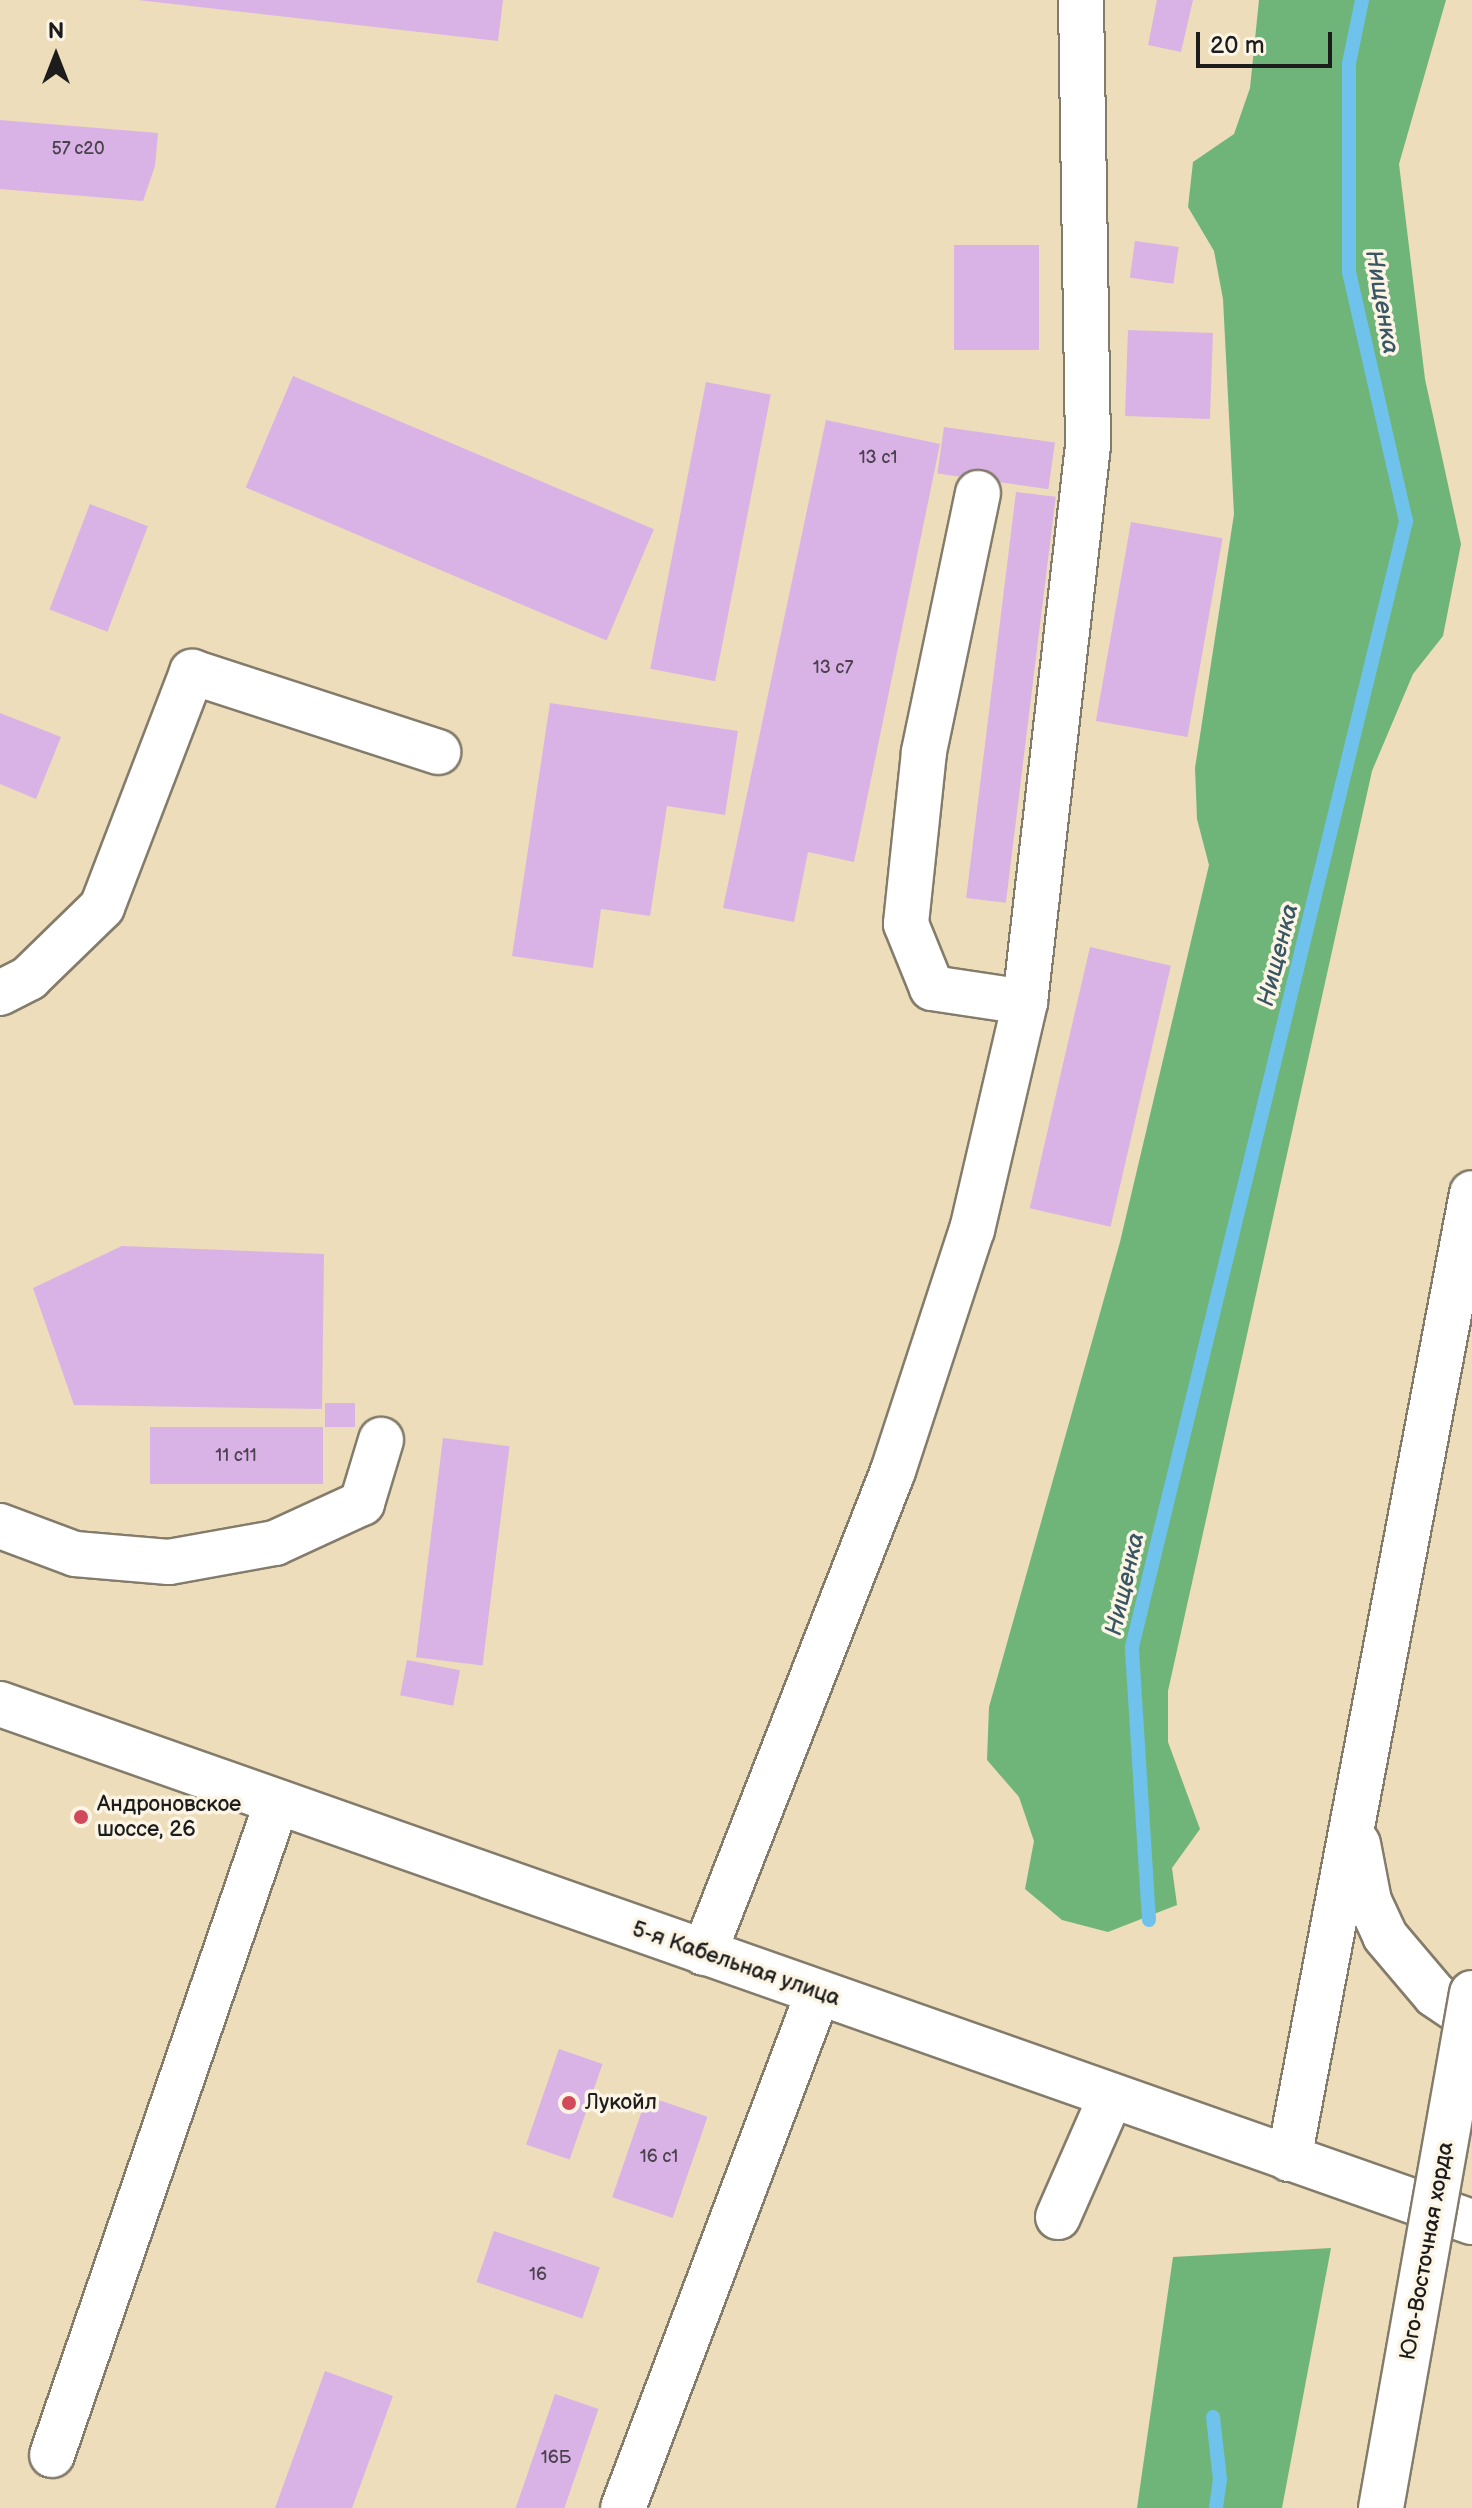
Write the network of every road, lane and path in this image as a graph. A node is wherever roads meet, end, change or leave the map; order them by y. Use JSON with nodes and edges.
{"nodes":[{"id":1,"x":1081,"y":0,"type":"edge"},
{"id":2,"x":978,"y":493,"type":"dead end"},
{"id":3,"x":438,"y":752,"type":"dead end"},
{"id":4,"x":0,"y":993,"type":"edge"},
{"id":5,"x":1025,"y":1002,"type":"junction"},
{"id":6,"x":1472,"y":1193,"type":"edge"},
{"id":7,"x":381,"y":1440,"type":"dead end"},
{"id":8,"x":0,"y":1526,"type":"edge"},
{"id":9,"x":0,"y":1704,"type":"edge"},
{"id":10,"x":1359,"y":1786,"type":"junction"},
{"id":11,"x":277,"y":1802,"type":"junction"},
{"id":12,"x":704,"y":1953,"type":"junction"},
{"id":13,"x":818,"y":1993,"type":"junction"},
{"id":14,"x":1472,"y":1993,"type":"edge"},
{"id":15,"x":1472,"y":2020,"type":"edge"},
{"id":16,"x":1111,"y":2096,"type":"junction"},
{"id":17,"x":1289,"y":2159,"type":"junction"},
{"id":18,"x":1058,"y":2217,"type":"dead end"},
{"id":19,"x":1472,"y":2222,"type":"edge"},
{"id":20,"x":52,"y":2455,"type":"dead end"},
{"id":21,"x":623,"y":2508,"type":"edge"},
{"id":22,"x":1381,"y":2508,"type":"edge"}],
"edges":[{"from":1,"to":5,"type":"street"},
{"from":2,"to":5,"type":"street"},
{"from":3,"to":4,"type":"street"},
{"from":5,"to":12,"type":"street"},
{"from":6,"to":10,"type":"street"},
{"from":7,"to":8,"type":"street"},
{"from":9,"to":11,"type":"street","name":"5-я Кабельная улица"},
{"from":10,"to":15,"type":"street"},
{"from":10,"to":17,"type":"street"},
{"from":11,"to":12,"type":"street","name":"5-я Кабельная улица"},
{"from":11,"to":20,"type":"street"},
{"from":12,"to":13,"type":"street","name":"5-я Кабельная улица"},
{"from":13,"to":16,"type":"street","name":"5-я Кабельная улица"},
{"from":13,"to":21,"type":"street"},
{"from":14,"to":22,"type":"street","name":"Юго-Восточная хорда","bridge":true},
{"from":16,"to":17,"type":"street","name":"5-я Кабельная улица"},
{"from":16,"to":18,"type":"street"},
{"from":17,"to":19,"type":"street","name":"5-я Кабельная улица"}]}
